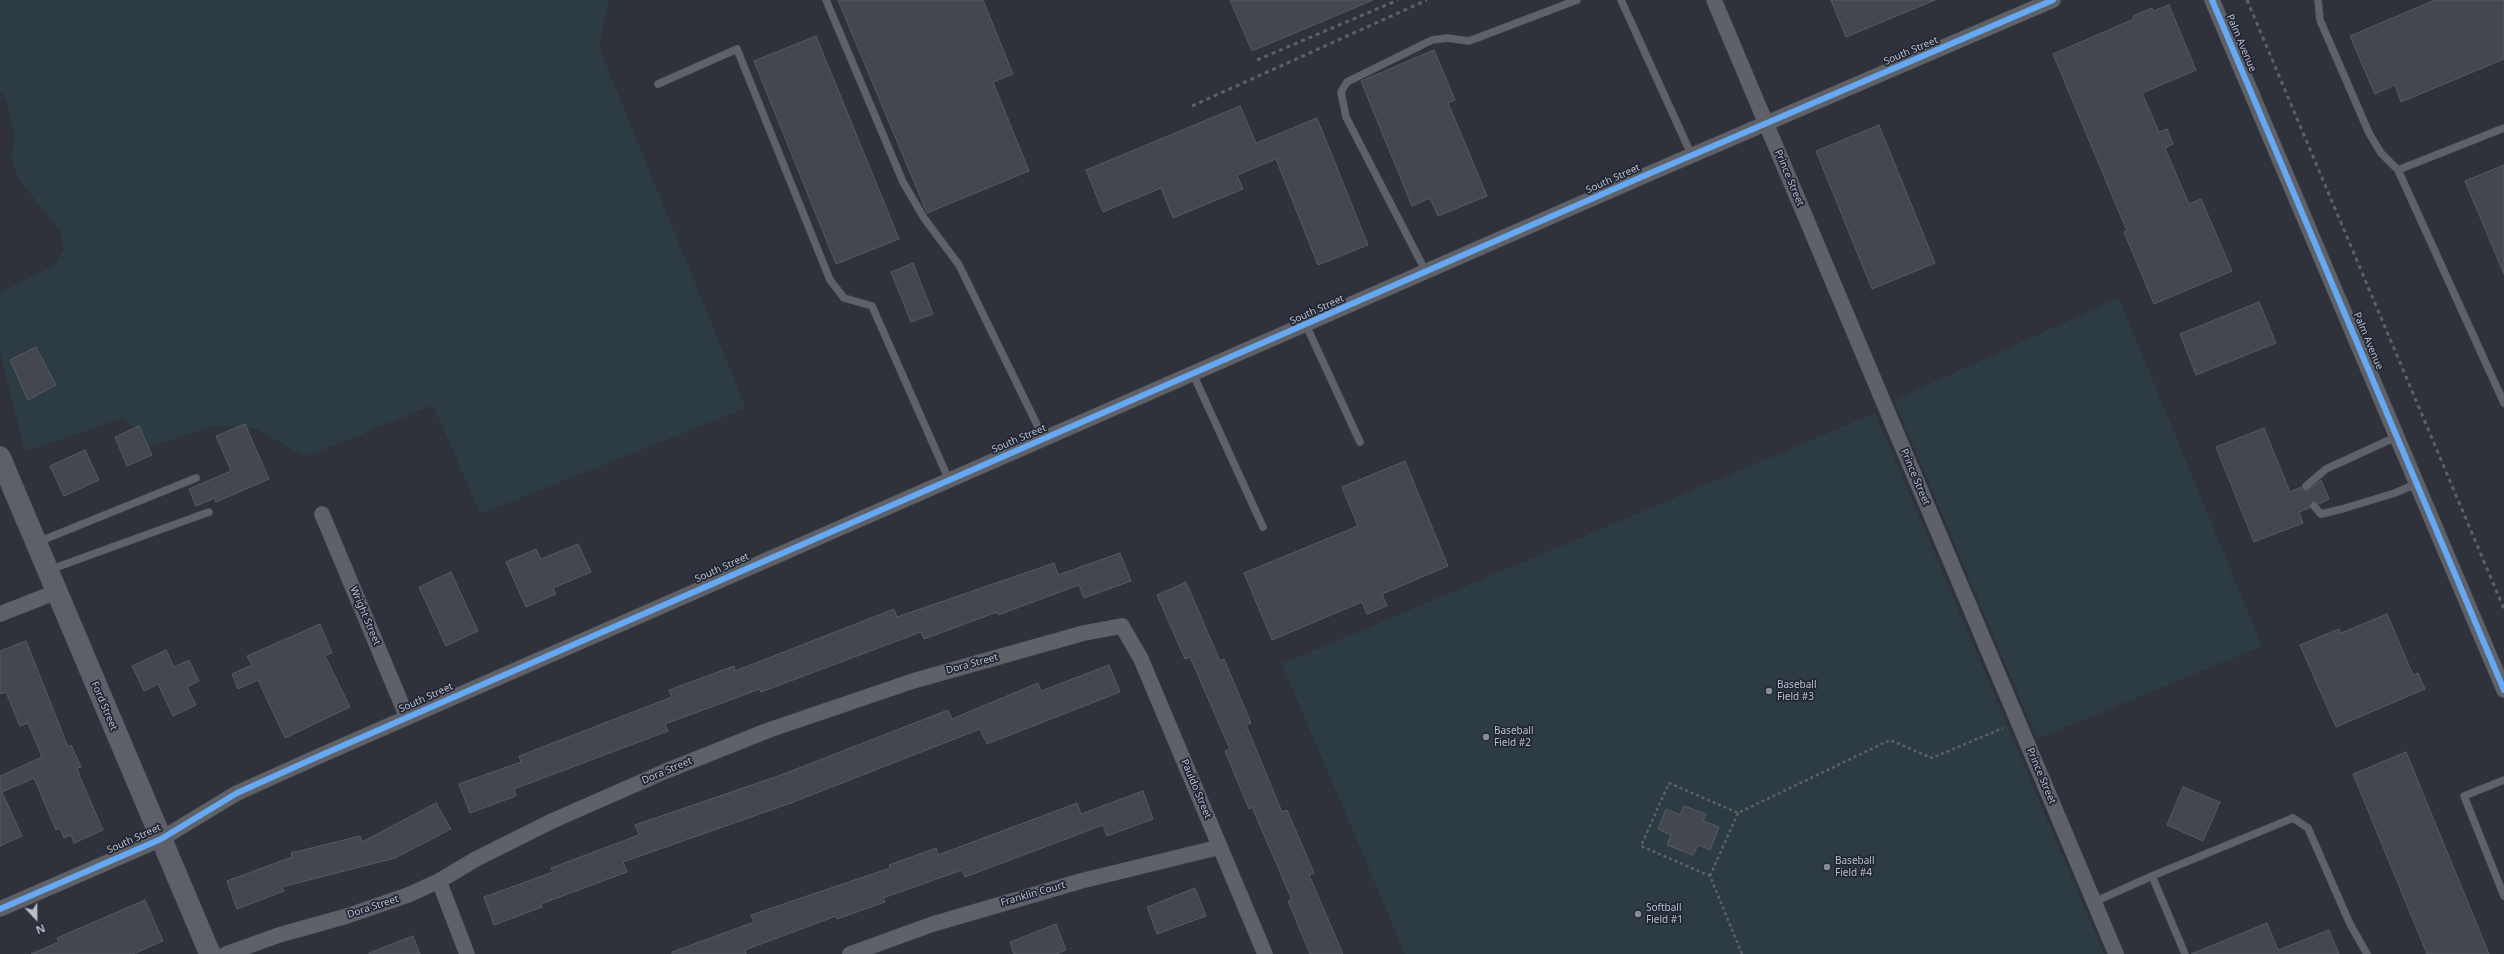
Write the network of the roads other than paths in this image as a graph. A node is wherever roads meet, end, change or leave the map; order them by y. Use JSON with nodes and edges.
{"nodes":[{"id":1,"x":826,"y":0,"type":"edge"},
{"id":2,"x":1577,"y":0,"type":"edge"},
{"id":3,"x":1621,"y":0,"type":"edge"},
{"id":4,"x":1714,"y":0,"type":"edge"},
{"id":5,"x":2053,"y":0,"type":"edge"},
{"id":6,"x":2212,"y":0,"type":"edge"},
{"id":7,"x":2318,"y":0,"type":"edge"},
{"id":8,"x":658,"y":84,"type":"dead end"},
{"id":9,"x":1766,"y":124,"type":"junction"},
{"id":10,"x":2504,"y":128,"type":"edge"},
{"id":11,"x":1692,"y":156,"type":"junction"},
{"id":12,"x":2398,"y":170,"type":"junction"},
{"id":13,"x":1426,"y":272,"type":"junction"},
{"id":14,"x":1306,"y":325,"type":"junction"},
{"id":15,"x":1193,"y":374,"type":"junction"},
{"id":16,"x":2504,"y":403,"type":"edge"},
{"id":17,"x":2398,"y":436,"type":"junction"},
{"id":18,"x":1044,"y":439,"type":"junction"},
{"id":19,"x":1360,"y":442,"type":"dead end"},
{"id":20,"x":0,"y":457,"type":"edge"},
{"id":21,"x":196,"y":478,"type":"dead end"},
{"id":22,"x":949,"y":480,"type":"junction"},
{"id":23,"x":2418,"y":483,"type":"junction"},
{"id":24,"x":2306,"y":486,"type":"dead end"},
{"id":25,"x":2314,"y":506,"type":"dead end"},
{"id":26,"x":209,"y":512,"type":"dead end"},
{"id":27,"x":322,"y":514,"type":"dead end"},
{"id":28,"x":1263,"y":527,"type":"dead end"},
{"id":29,"x":36,"y":543,"type":"junction"},
{"id":30,"x":47,"y":571,"type":"junction"},
{"id":31,"x":56,"y":592,"type":"junction"},
{"id":32,"x":0,"y":614,"type":"edge"},
{"id":33,"x":1122,"y":626,"type":"joint"},
{"id":34,"x":2504,"y":690,"type":"edge"},
{"id":35,"x":407,"y":717,"type":"junction"},
{"id":36,"x":2504,"y":780,"type":"edge"},
{"id":37,"x":161,"y":839,"type":"junction"},
{"id":38,"x":1220,"y":847,"type":"junction"},
{"id":39,"x":2152,"y":876,"type":"junction"},
{"id":40,"x":439,"y":881,"type":"junction"},
{"id":41,"x":2504,"y":896,"type":"edge"},
{"id":42,"x":2094,"y":902,"type":"junction"},
{"id":43,"x":0,"y":909,"type":"edge"},
{"id":44,"x":210,"y":954,"type":"edge"},
{"id":45,"x":226,"y":954,"type":"edge"},
{"id":46,"x":467,"y":954,"type":"edge"},
{"id":47,"x":850,"y":954,"type":"edge"},
{"id":48,"x":1265,"y":954,"type":"edge"},
{"id":49,"x":2116,"y":954,"type":"edge"},
{"id":50,"x":2185,"y":954,"type":"edge"},
{"id":51,"x":2367,"y":954,"type":"edge"}],
"edges":[{"from":1,"to":18,"type":"lane"},
{"from":2,"to":13,"type":"lane"},
{"from":3,"to":11,"type":"lane"},
{"from":4,"to":9,"type":"street","name":"Prince Street"},
{"from":5,"to":9,"type":"street","name":"South Street"},
{"from":6,"to":17,"type":"street","name":"Palm Avenue"},
{"from":7,"to":12,"type":"lane"},
{"from":8,"to":22,"type":"lane"},
{"from":9,"to":11,"type":"street","name":"South Street"},
{"from":9,"to":42,"type":"street","name":"Prince Street"},
{"from":10,"to":12,"type":"lane"},
{"from":11,"to":13,"type":"street","name":"South Street"},
{"from":12,"to":16,"type":"lane"},
{"from":13,"to":14,"type":"street","name":"South Street"},
{"from":14,"to":15,"type":"street","name":"South Street"},
{"from":14,"to":19,"type":"lane"},
{"from":15,"to":18,"type":"street","name":"South Street"},
{"from":15,"to":28,"type":"lane"},
{"from":17,"to":23,"type":"street","name":"Palm Avenue"},
{"from":17,"to":24,"type":"lane"},
{"from":18,"to":22,"type":"street","name":"South Street"},
{"from":20,"to":29,"type":"street","name":"Ford Street"},
{"from":21,"to":29,"type":"lane"},
{"from":22,"to":35,"type":"street","name":"South Street"},
{"from":23,"to":25,"type":"lane"},
{"from":23,"to":34,"type":"street","name":"Palm Avenue"},
{"from":26,"to":30,"type":"lane"},
{"from":27,"to":35,"type":"street","name":"Wright Street"},
{"from":29,"to":30,"type":"street","name":"Ford Street"},
{"from":30,"to":31,"type":"street","name":"Ford Street"},
{"from":31,"to":32,"type":"street"},
{"from":31,"to":37,"type":"street","name":"Ford Street"},
{"from":33,"to":38,"type":"street","name":"Pauldo Street"},
{"from":33,"to":40,"type":"street","name":"Dora Street"},
{"from":35,"to":37,"type":"street","name":"South Street"},
{"from":36,"to":41,"type":"lane"},
{"from":37,"to":43,"type":"street","name":"South Street"},
{"from":37,"to":44,"type":"street","name":"Ford Street"},
{"from":38,"to":47,"type":"street","name":"Franklin Court"},
{"from":38,"to":48,"type":"street","name":"Pauldo Street"},
{"from":39,"to":42,"type":"lane"},
{"from":39,"to":50,"type":"lane"},
{"from":39,"to":51,"type":"lane"},
{"from":40,"to":45,"type":"street","name":"Dora Street"},
{"from":40,"to":46,"type":"street"},
{"from":42,"to":49,"type":"street","name":"Prince Street"}]}
